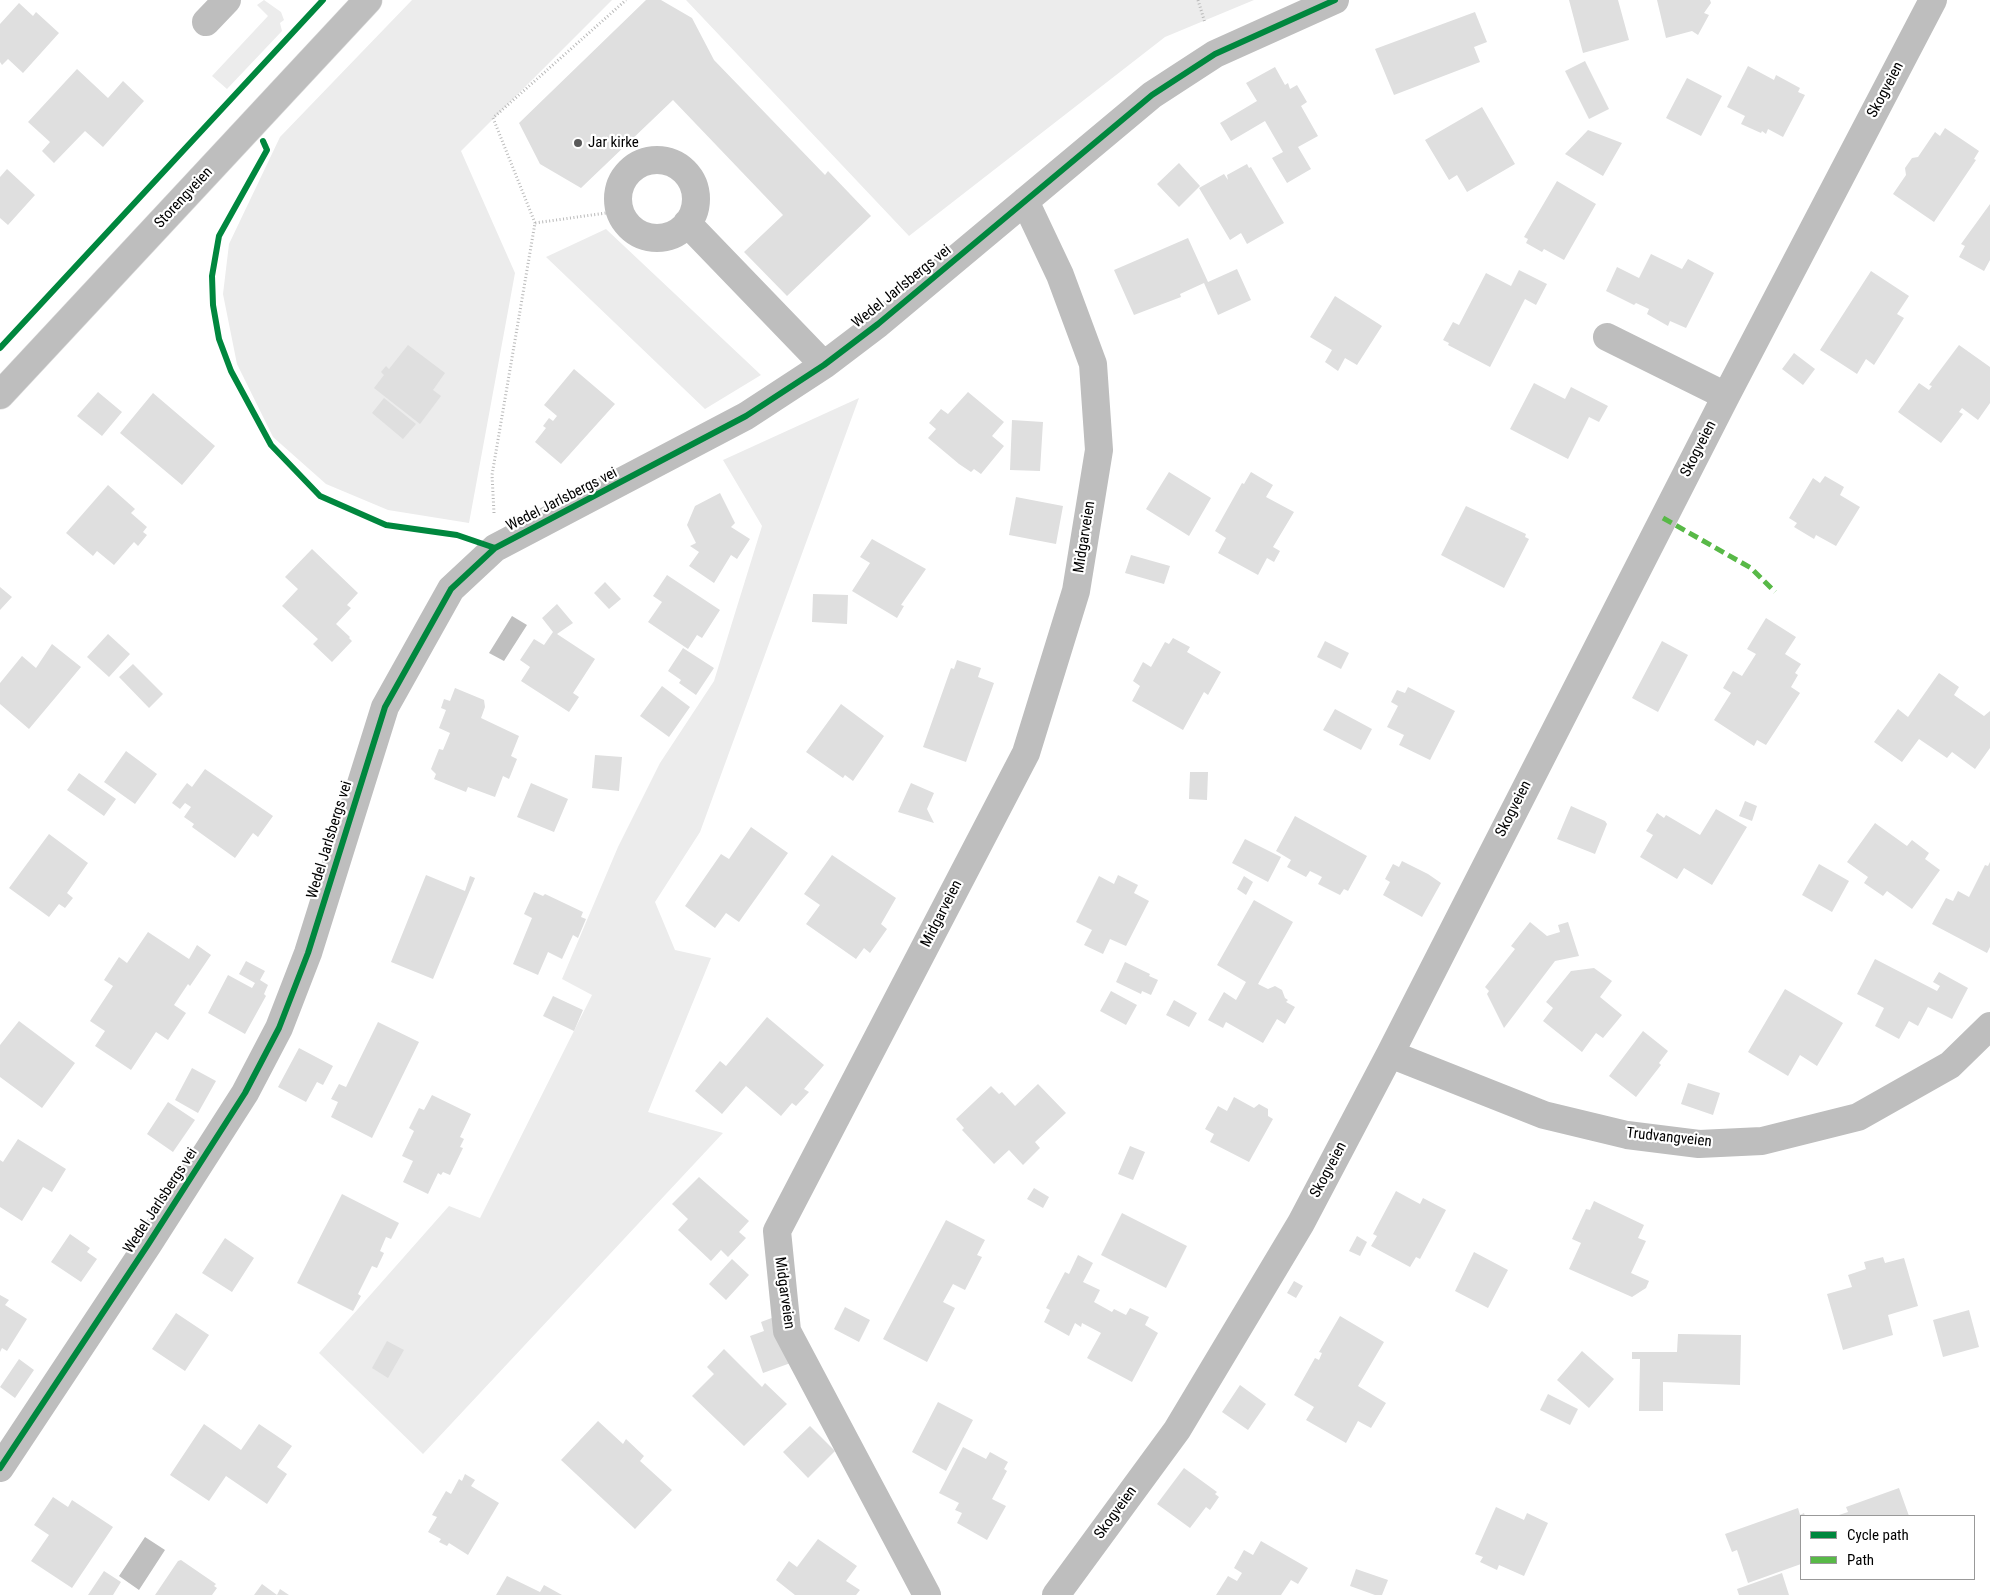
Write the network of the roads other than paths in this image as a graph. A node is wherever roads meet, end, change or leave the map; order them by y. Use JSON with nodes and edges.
{"nodes":[{"id":1,"x":227,"y":0,"type":"edge"},
{"id":2,"x":368,"y":0,"type":"edge"},
{"id":3,"x":1335,"y":0,"type":"edge"},
{"id":4,"x":1933,"y":0,"type":"edge"},
{"id":5,"x":206,"y":22,"type":"dead end"},
{"id":6,"x":1025,"y":201,"type":"junction"},
{"id":7,"x":687,"y":223,"type":"junction"},
{"id":8,"x":1607,"y":337,"type":"dead end"},
{"id":9,"x":824,"y":365,"type":"junction"},
{"id":10,"x":0,"y":395,"type":"edge"},
{"id":11,"x":1726,"y":396,"type":"junction"},
{"id":12,"x":1990,"y":1026,"type":"edge"},
{"id":13,"x":1390,"y":1054,"type":"junction"},
{"id":14,"x":0,"y":1468,"type":"edge"},
{"id":15,"x":927,"y":1595,"type":"edge"},
{"id":16,"x":1056,"y":1595,"type":"edge"}],
"edges":[{"from":1,"to":5,"type":"street"},
{"from":2,"to":10,"type":"street","name":"Storengveien"},
{"from":3,"to":6,"type":"street","name":"Wedel Jarlsbergs vei"},
{"from":4,"to":11,"type":"street","name":"Skogveien"},
{"from":6,"to":9,"type":"street","name":"Wedel Jarlsbergs vei"},
{"from":6,"to":15,"type":"street","name":"Midgarveien"},
{"from":7,"to":7,"type":"street"},
{"from":7,"to":9,"type":"street"},
{"from":8,"to":11,"type":"street"},
{"from":9,"to":14,"type":"street","name":"Wedel Jarlsbergs vei"},
{"from":11,"to":13,"type":"street","name":"Skogveien"},
{"from":12,"to":13,"type":"street","name":"Trudvangveien"},
{"from":13,"to":16,"type":"street","name":"Skogveien"}]}
